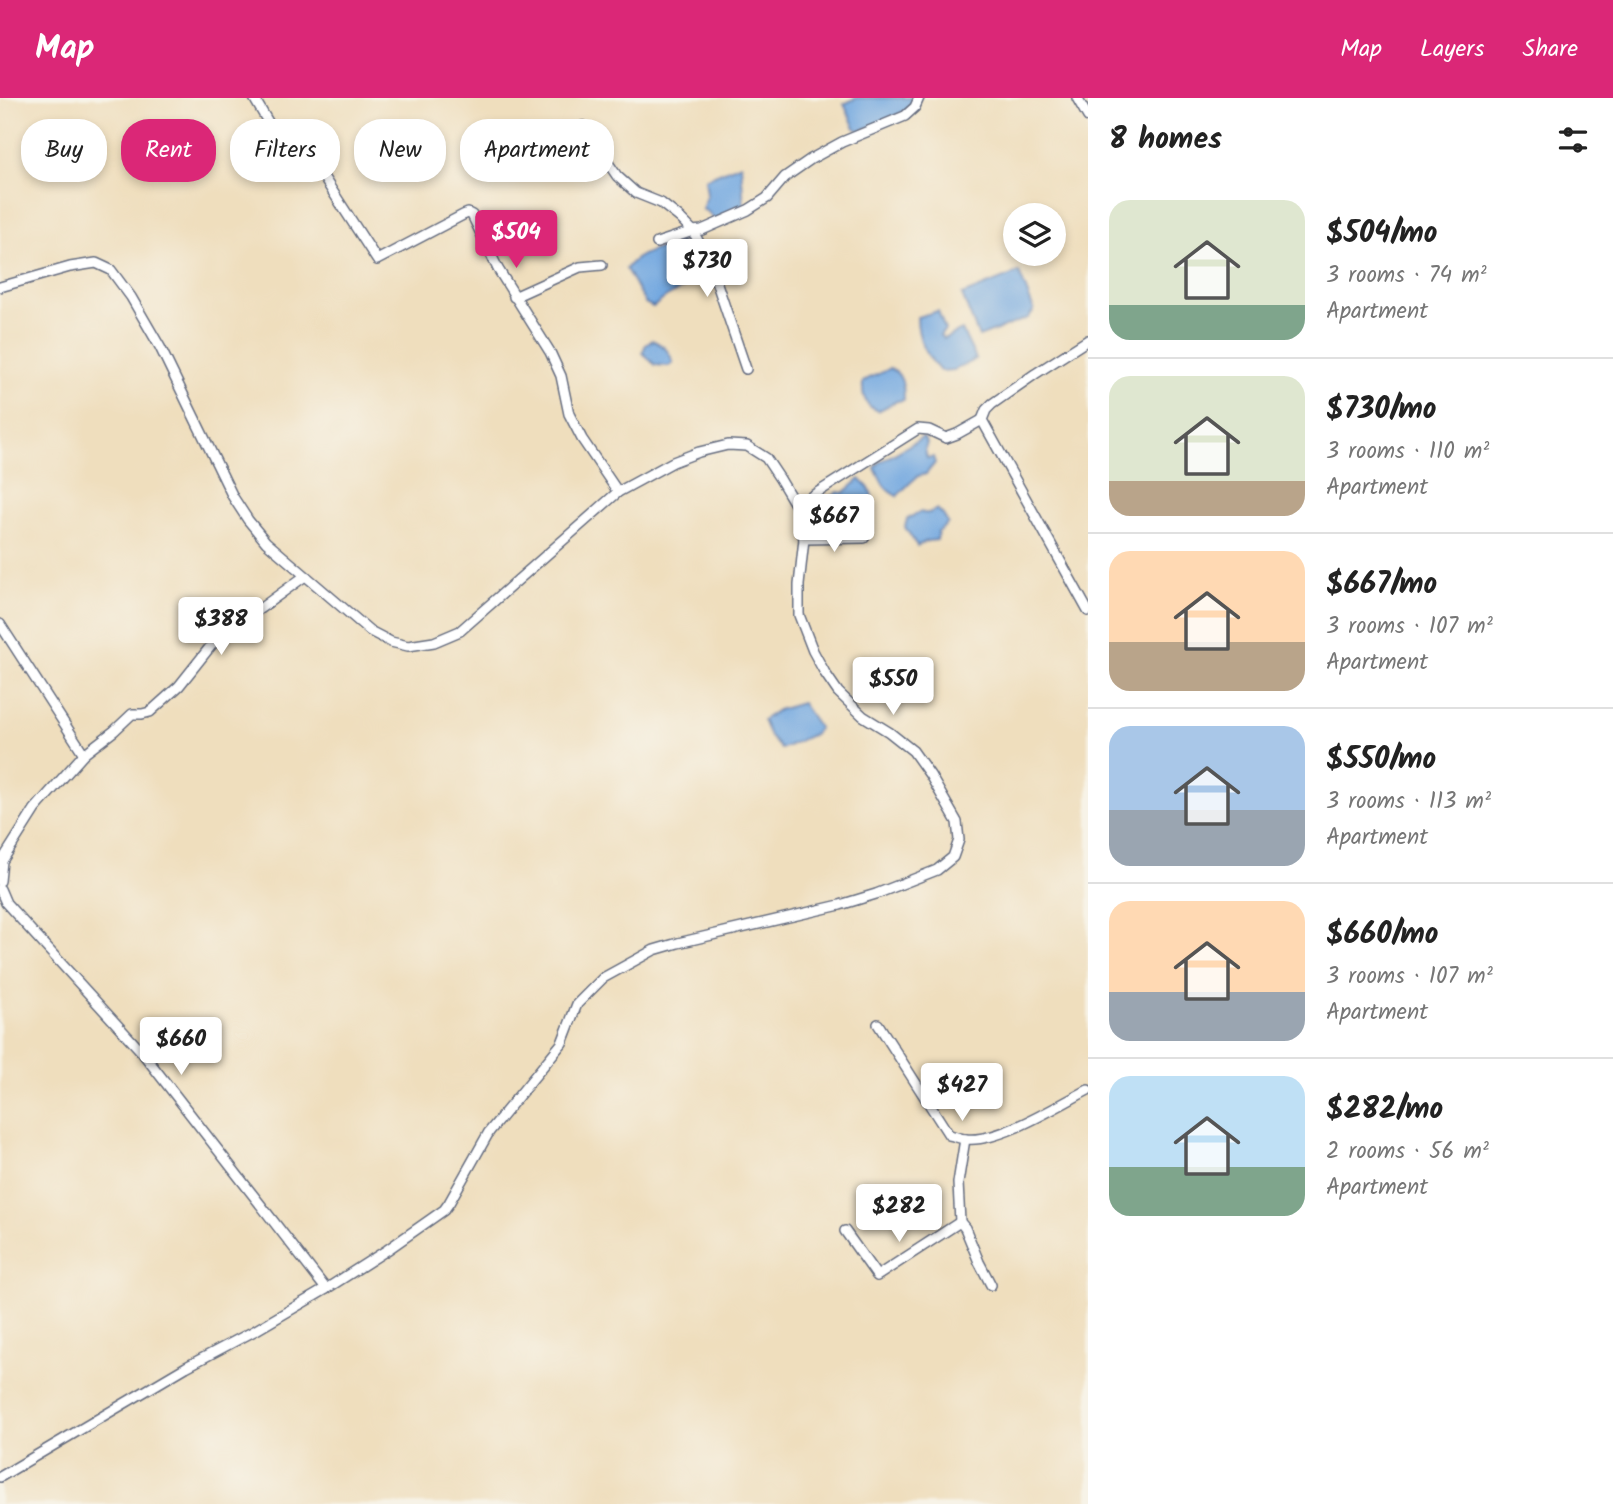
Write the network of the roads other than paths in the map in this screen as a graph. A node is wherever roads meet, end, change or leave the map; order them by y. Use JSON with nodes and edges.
{"nodes":[{"id":1,"x":254,"y":98,"type":"edge"},
{"id":2,"x":919,"y":98,"type":"edge"},
{"id":3,"x":1077,"y":98,"type":"edge"},
{"id":4,"x":1088,"y":117,"type":"edge"},
{"id":5,"x":614,"y":172,"type":"edge"},
{"id":6,"x":693,"y":232,"type":"junction"},
{"id":7,"x":657,"y":243,"type":"dead end"},
{"id":8,"x":602,"y":265,"type":"dead end"},
{"id":9,"x":0,"y":287,"type":"edge"},
{"id":10,"x":514,"y":297,"type":"junction"},
{"id":11,"x":1088,"y":340,"type":"edge"},
{"id":12,"x":746,"y":369,"type":"dead end"},
{"id":13,"x":982,"y":419,"type":"junction"},
{"id":14,"x":618,"y":492,"type":"junction"},
{"id":15,"x":796,"y":506,"type":"junction"},
{"id":16,"x":864,"y":538,"type":"dead end"},
{"id":17,"x":804,"y":540,"type":"junction"},
{"id":18,"x":305,"y":576,"type":"junction"},
{"id":19,"x":1088,"y":611,"type":"edge"},
{"id":20,"x":0,"y":624,"type":"edge"},
{"id":21,"x":84,"y":754,"type":"junction"},
{"id":22,"x":0,"y":881,"type":"edge"},
{"id":23,"x":0,"y":888,"type":"edge"},
{"id":24,"x":878,"y":1024,"type":"dead end"},
{"id":25,"x":1088,"y":1090,"type":"edge"},
{"id":26,"x":965,"y":1139,"type":"junction"},
{"id":27,"x":960,"y":1222,"type":"junction"},
{"id":28,"x":845,"y":1231,"type":"dead end"},
{"id":29,"x":991,"y":1285,"type":"dead end"},
{"id":30,"x":326,"y":1289,"type":"junction"},
{"id":31,"x":0,"y":1477,"type":"edge"}],
"edges":[{"from":1,"to":10,"type":"street"},
{"from":2,"to":6,"type":"street"},
{"from":3,"to":4,"type":"street"},
{"from":5,"to":6,"type":"street"},
{"from":6,"to":7,"type":"street"},
{"from":6,"to":12,"type":"street"},
{"from":8,"to":10,"type":"street"},
{"from":9,"to":18,"type":"street"},
{"from":10,"to":14,"type":"street"},
{"from":11,"to":13,"type":"street"},
{"from":13,"to":15,"type":"street"},
{"from":13,"to":19,"type":"street"},
{"from":14,"to":15,"type":"street"},
{"from":14,"to":18,"type":"street"},
{"from":15,"to":17,"type":"street"},
{"from":16,"to":17,"type":"street"},
{"from":17,"to":30,"type":"street"},
{"from":18,"to":21,"type":"street"},
{"from":20,"to":21,"type":"street"},
{"from":21,"to":22,"type":"street"},
{"from":23,"to":30,"type":"street"},
{"from":24,"to":26,"type":"street"},
{"from":25,"to":26,"type":"street"},
{"from":26,"to":27,"type":"street"},
{"from":27,"to":28,"type":"street"},
{"from":27,"to":29,"type":"street"},
{"from":30,"to":31,"type":"street"}]}
